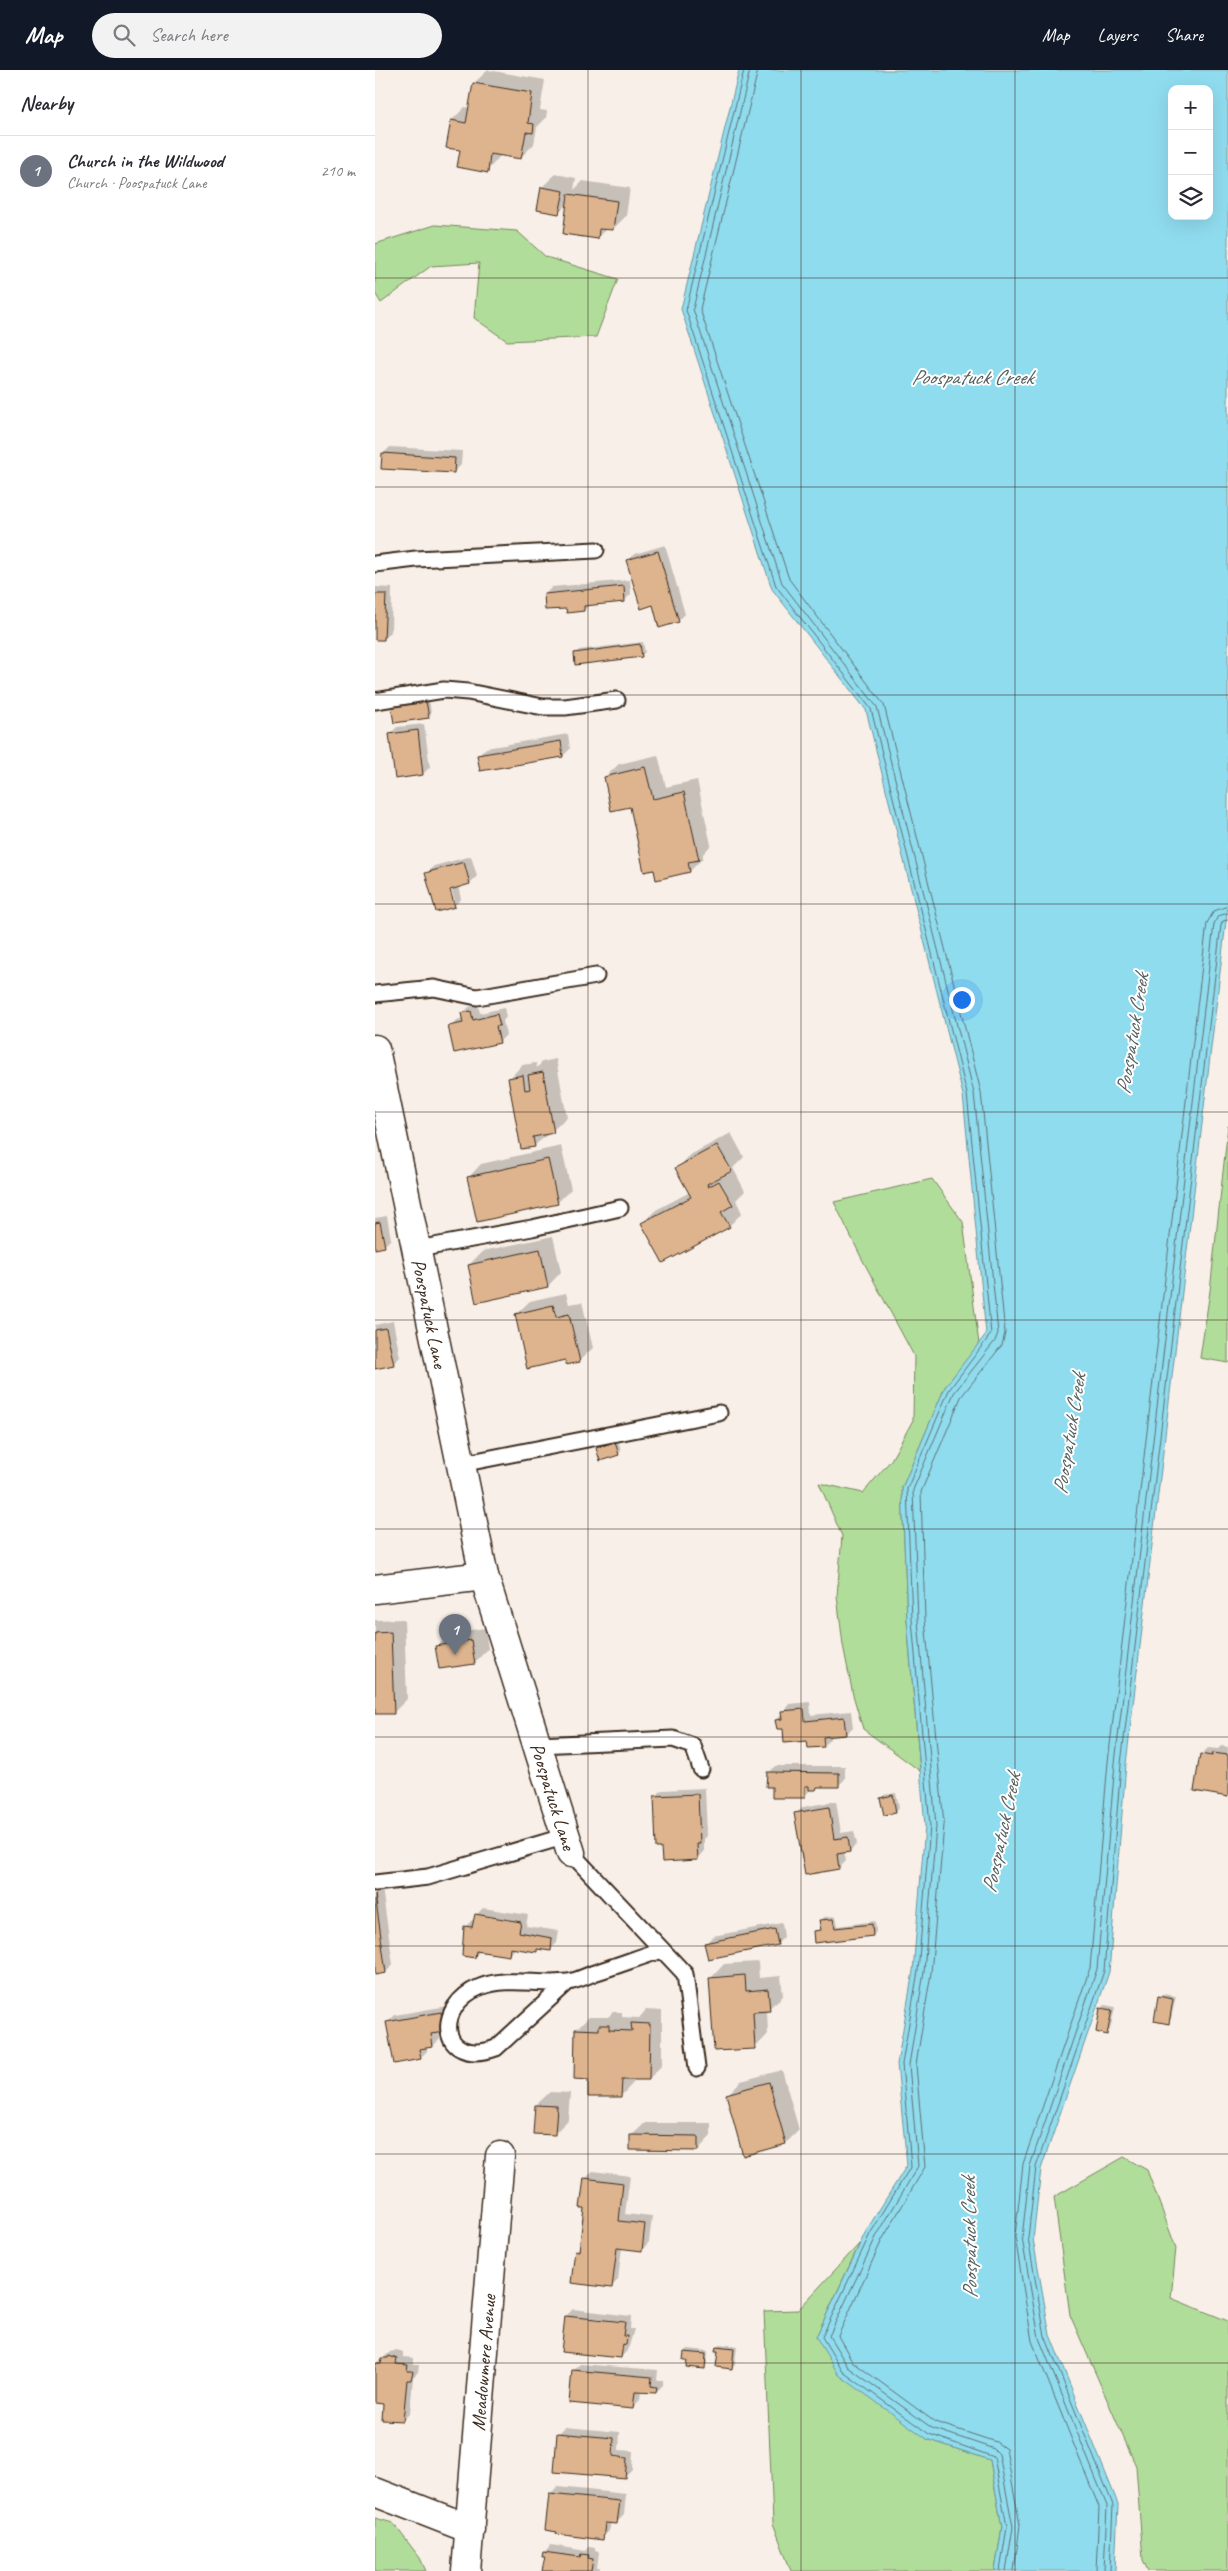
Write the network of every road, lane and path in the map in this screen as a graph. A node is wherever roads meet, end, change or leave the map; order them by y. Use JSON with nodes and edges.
{"nodes":[{"id":1,"x":596,"y":550,"type":"dead end"},
{"id":2,"x":375,"y":564,"type":"edge"},
{"id":3,"x":617,"y":700,"type":"dead end"},
{"id":4,"x":375,"y":701,"type":"edge"},
{"id":5,"x":596,"y":976,"type":"dead end"},
{"id":6,"x":375,"y":994,"type":"edge"},
{"id":7,"x":375,"y":1050,"type":"edge"},
{"id":8,"x":621,"y":1208,"type":"dead end"},
{"id":9,"x":418,"y":1249,"type":"junction"},
{"id":10,"x":719,"y":1413,"type":"dead end"},
{"id":11,"x":461,"y":1464,"type":"junction"},
{"id":12,"x":485,"y":1576,"type":"junction"},
{"id":13,"x":375,"y":1589,"type":"edge"},
{"id":14,"x":537,"y":1745,"type":"junction"},
{"id":15,"x":701,"y":1769,"type":"dead end"},
{"id":16,"x":569,"y":1845,"type":"junction"},
{"id":17,"x":375,"y":1883,"type":"edge"},
{"id":18,"x":662,"y":1950,"type":"junction"},
{"id":19,"x":568,"y":1982,"type":"junction"},
{"id":20,"x":697,"y":2068,"type":"dead end"},
{"id":21,"x":499,"y":2156,"type":"dead end"},
{"id":22,"x":375,"y":2492,"type":"edge"},
{"id":23,"x":469,"y":2529,"type":"junction"},
{"id":24,"x":466,"y":2571,"type":"edge"}],
"edges":[{"from":1,"to":2,"type":"lane"},
{"from":3,"to":4,"type":"lane"},
{"from":5,"to":6,"type":"lane"},
{"from":7,"to":9,"type":"street","name":"Poospatuck Lane"},
{"from":8,"to":9,"type":"lane"},
{"from":9,"to":11,"type":"street","name":"Poospatuck Lane"},
{"from":10,"to":11,"type":"lane"},
{"from":11,"to":12,"type":"street","name":"Poospatuck Lane"},
{"from":12,"to":13,"type":"street"},
{"from":12,"to":14,"type":"street","name":"Poospatuck Lane"},
{"from":14,"to":15,"type":"lane"},
{"from":14,"to":16,"type":"street","name":"Poospatuck Lane"},
{"from":16,"to":17,"type":"lane"},
{"from":16,"to":18,"type":"lane","name":"Poospatuck Lane"},
{"from":18,"to":19,"type":"lane"},
{"from":18,"to":20,"type":"lane","name":"Poospatuck Lane"},
{"from":19,"to":19,"type":"lane"},
{"from":21,"to":23,"type":"street","name":"Meadowmere Avenue"},
{"from":22,"to":23,"type":"street"},
{"from":23,"to":24,"type":"street","name":"Meadowmere Avenue"}]}
